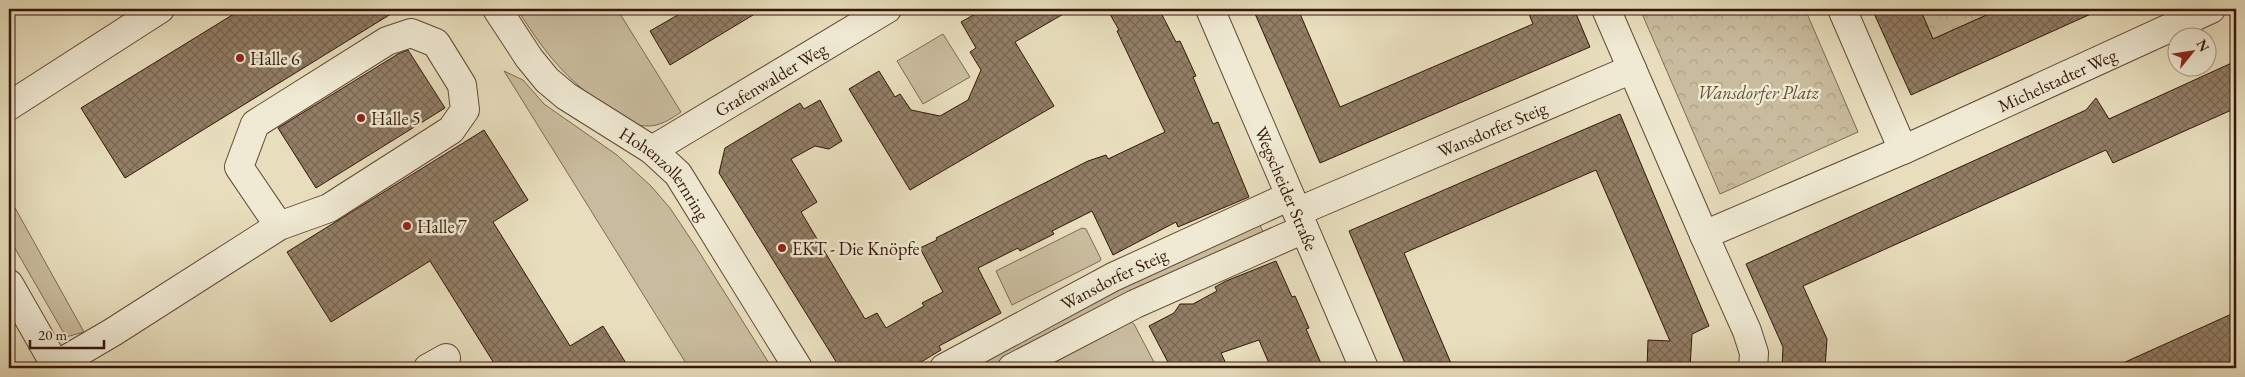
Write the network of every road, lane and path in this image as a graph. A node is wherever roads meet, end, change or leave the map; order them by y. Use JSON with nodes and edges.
{"nodes":[{"id":1,"x":160,"y":9,"type":"edge"},
{"id":2,"x":497,"y":9,"type":"edge"},
{"id":3,"x":887,"y":9,"type":"edge"},
{"id":4,"x":1210,"y":9,"type":"edge"},
{"id":5,"x":1606,"y":9,"type":"edge"},
{"id":6,"x":1842,"y":9,"type":"edge"},
{"id":7,"x":2211,"y":9,"type":"edge"},
{"id":8,"x":1632,"y":69,"type":"junction"},
{"id":9,"x":9,"y":106,"type":"edge"},
{"id":10,"x":652,"y":150,"type":"junction"},
{"id":11,"x":1903,"y":150,"type":"junction"},
{"id":12,"x":1297,"y":212,"type":"junction"},
{"id":13,"x":278,"y":226,"type":"junction"},
{"id":14,"x":1704,"y":235,"type":"junction"},
{"id":15,"x":9,"y":284,"type":"edge"},
{"id":16,"x":56,"y":367,"type":"edge"},
{"id":17,"x":798,"y":368,"type":"edge"},
{"id":18,"x":944,"y":368,"type":"edge"},
{"id":19,"x":1012,"y":368,"type":"edge"},
{"id":20,"x":1364,"y":368,"type":"edge"},
{"id":21,"x":1753,"y":368,"type":"edge"}],
"edges":[{"from":1,"to":9,"type":"street"},
{"from":2,"to":10,"type":"street","name":"Hohenzollernring"},
{"from":3,"to":10,"type":"street","name":"Grafenwalder Weg"},
{"from":4,"to":12,"type":"street","name":"Wegscheider Straße"},
{"from":5,"to":8,"type":"street"},
{"from":6,"to":11,"type":"street"},
{"from":7,"to":11,"type":"street","name":"Michelstadter Weg"},
{"from":8,"to":12,"type":"street","name":"Wansdorfer Steig"},
{"from":8,"to":14,"type":"street"},
{"from":10,"to":17,"type":"street","name":"Hohenzollernring"},
{"from":11,"to":14,"type":"street"},
{"from":12,"to":18,"type":"street","name":"Wansdorfer Steig"},
{"from":12,"to":19,"type":"street","name":"Wansdorfer Steig"},
{"from":12,"to":20,"type":"street","name":"Wegscheider Straße"},
{"from":13,"to":13,"type":"street"},
{"from":13,"to":16,"type":"street"},
{"from":14,"to":21,"type":"street"},
{"from":15,"to":16,"type":"street"}]}
